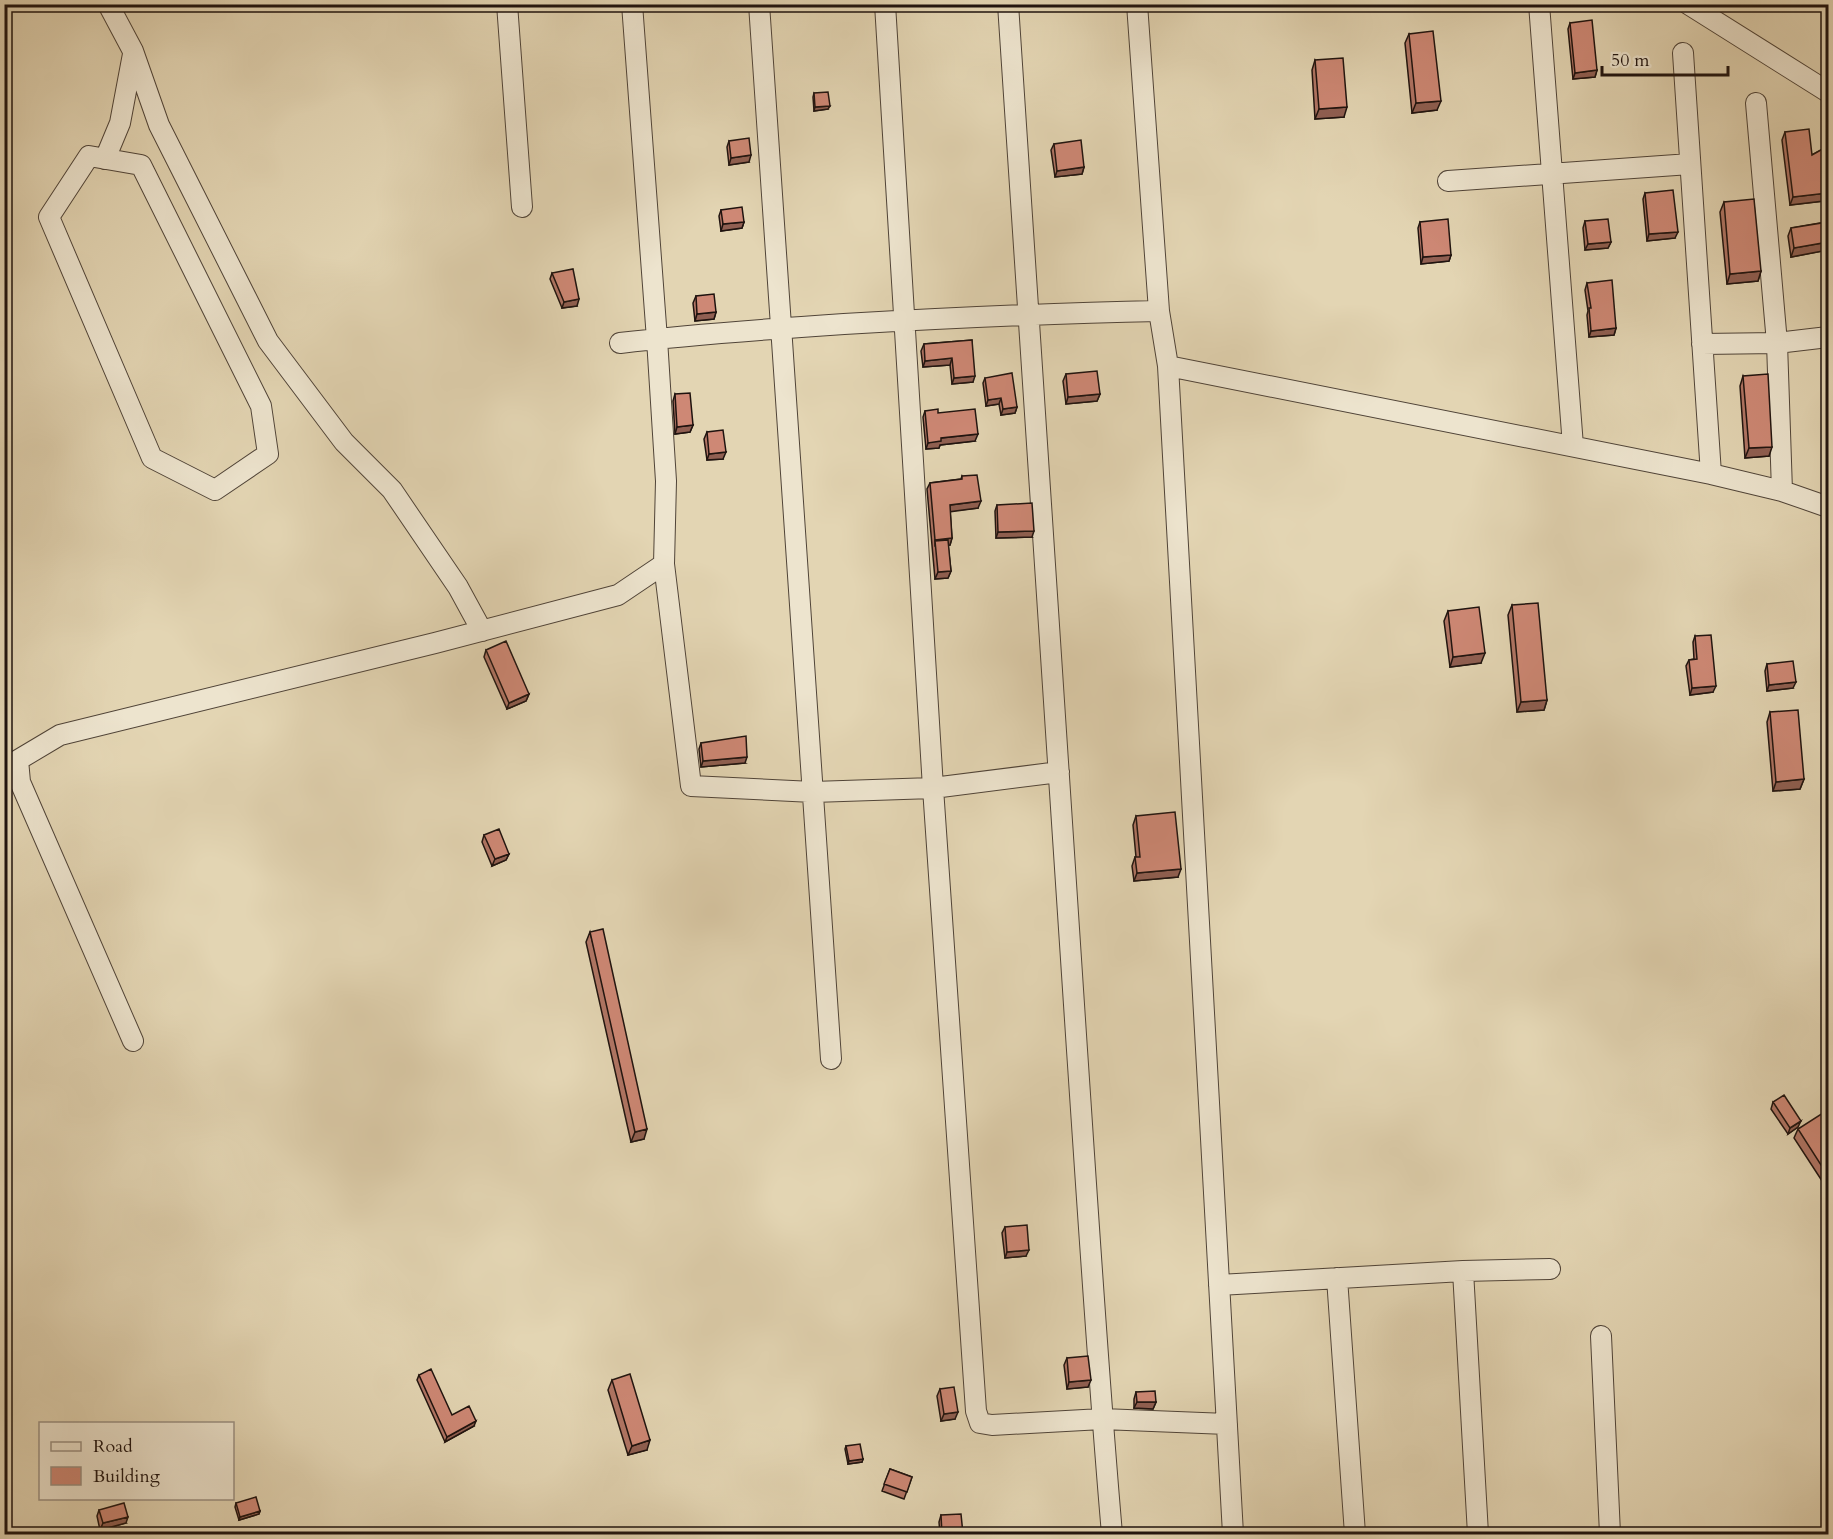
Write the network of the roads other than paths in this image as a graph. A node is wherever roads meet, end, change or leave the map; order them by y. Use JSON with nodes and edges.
{"nodes":[{"id":1,"x":108,"y":4,"type":"edge"},
{"id":2,"x":507,"y":4,"type":"edge"},
{"id":3,"x":632,"y":4,"type":"edge"},
{"id":4,"x":759,"y":4,"type":"edge"},
{"id":5,"x":885,"y":4,"type":"edge"},
{"id":6,"x":1008,"y":4,"type":"edge"},
{"id":7,"x":1137,"y":4,"type":"edge"},
{"id":8,"x":1539,"y":4,"type":"edge"},
{"id":9,"x":1688,"y":4,"type":"edge"},
{"id":10,"x":134,"y":51,"type":"junction"},
{"id":11,"x":1683,"y":53,"type":"dead end"},
{"id":12,"x":1828,"y":92,"type":"edge"},
{"id":13,"x":1756,"y":103,"type":"dead end"},
{"id":14,"x":105,"y":159,"type":"junction"},
{"id":15,"x":1690,"y":164,"type":"junction"},
{"id":16,"x":1552,"y":174,"type":"junction"},
{"id":17,"x":1448,"y":182,"type":"dead end"},
{"id":18,"x":522,"y":207,"type":"dead end"},
{"id":19,"x":1159,"y":310,"type":"junction"},
{"id":20,"x":1031,"y":314,"type":"junction"},
{"id":21,"x":904,"y":321,"type":"junction"},
{"id":22,"x":781,"y":328,"type":"junction"},
{"id":23,"x":1828,"y":337,"type":"edge"},
{"id":24,"x":657,"y":339,"type":"junction"},
{"id":25,"x":620,"y":343,"type":"dead end"},
{"id":26,"x":1777,"y":343,"type":"junction"},
{"id":27,"x":1702,"y":344,"type":"junction"},
{"id":28,"x":1168,"y":366,"type":"junction"},
{"id":29,"x":1573,"y":446,"type":"junction"},
{"id":30,"x":1711,"y":474,"type":"junction"},
{"id":31,"x":1782,"y":491,"type":"junction"},
{"id":32,"x":1828,"y":507,"type":"edge"},
{"id":33,"x":664,"y":564,"type":"junction"},
{"id":34,"x":482,"y":631,"type":"junction"},
{"id":35,"x":1059,"y":772,"type":"junction"},
{"id":36,"x":933,"y":788,"type":"junction"},
{"id":37,"x":813,"y":792,"type":"junction"},
{"id":38,"x":134,"y":1041,"type":"dead end"},
{"id":39,"x":831,"y":1059,"type":"dead end"},
{"id":40,"x":1550,"y":1269,"type":"dead end"},
{"id":41,"x":1463,"y":1271,"type":"junction"},
{"id":42,"x":1336,"y":1278,"type":"junction"},
{"id":43,"x":1219,"y":1286,"type":"junction"},
{"id":44,"x":1601,"y":1336,"type":"dead end"},
{"id":45,"x":1102,"y":1419,"type":"junction"},
{"id":46,"x":1227,"y":1424,"type":"junction"},
{"id":47,"x":1112,"y":1534,"type":"edge"},
{"id":48,"x":1233,"y":1534,"type":"edge"},
{"id":49,"x":1355,"y":1534,"type":"edge"},
{"id":50,"x":1478,"y":1534,"type":"edge"},
{"id":51,"x":1610,"y":1534,"type":"edge"}],
"edges":[{"from":1,"to":10,"type":"street"},
{"from":2,"to":18,"type":"street"},
{"from":3,"to":24,"type":"street"},
{"from":4,"to":22,"type":"street"},
{"from":5,"to":21,"type":"street"},
{"from":6,"to":20,"type":"street"},
{"from":7,"to":19,"type":"street"},
{"from":8,"to":16,"type":"street"},
{"from":9,"to":12,"type":"street"},
{"from":10,"to":14,"type":"street"},
{"from":10,"to":34,"type":"street"},
{"from":11,"to":15,"type":"street"},
{"from":13,"to":26,"type":"street"},
{"from":14,"to":14,"type":"street"},
{"from":15,"to":16,"type":"street"},
{"from":15,"to":27,"type":"street"},
{"from":16,"to":17,"type":"street"},
{"from":16,"to":29,"type":"street"},
{"from":19,"to":20,"type":"street"},
{"from":19,"to":28,"type":"street"},
{"from":20,"to":21,"type":"street"},
{"from":20,"to":35,"type":"street"},
{"from":21,"to":22,"type":"street"},
{"from":21,"to":36,"type":"street"},
{"from":22,"to":24,"type":"street"},
{"from":22,"to":37,"type":"street"},
{"from":23,"to":26,"type":"street"},
{"from":24,"to":25,"type":"street"},
{"from":24,"to":33,"type":"street"},
{"from":26,"to":27,"type":"street"},
{"from":26,"to":31,"type":"street"},
{"from":27,"to":30,"type":"street"},
{"from":28,"to":29,"type":"street"},
{"from":28,"to":43,"type":"street"},
{"from":29,"to":30,"type":"street"},
{"from":30,"to":31,"type":"street"},
{"from":31,"to":32,"type":"street"},
{"from":33,"to":34,"type":"street"},
{"from":33,"to":37,"type":"street"},
{"from":34,"to":38,"type":"street"},
{"from":35,"to":36,"type":"street"},
{"from":35,"to":45,"type":"street"},
{"from":36,"to":37,"type":"street"},
{"from":36,"to":45,"type":"street"},
{"from":37,"to":39,"type":"street"},
{"from":40,"to":41,"type":"street"},
{"from":41,"to":42,"type":"street"},
{"from":41,"to":50,"type":"street"},
{"from":42,"to":43,"type":"street"},
{"from":42,"to":49,"type":"street"},
{"from":43,"to":46,"type":"street"},
{"from":44,"to":51,"type":"street"},
{"from":45,"to":46,"type":"street"},
{"from":45,"to":47,"type":"street"},
{"from":46,"to":48,"type":"street"}]}
